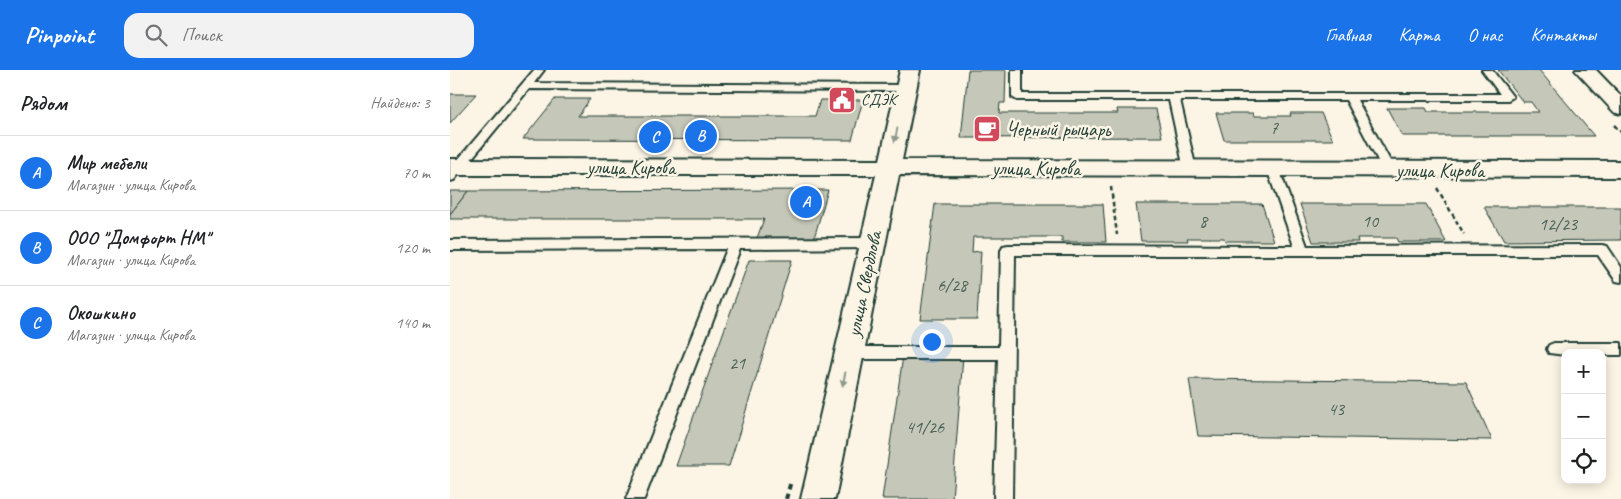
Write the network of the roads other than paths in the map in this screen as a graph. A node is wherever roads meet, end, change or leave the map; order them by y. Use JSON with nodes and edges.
{"nodes":[{"id":1,"x":538,"y":70,"type":"edge"},
{"id":2,"x":1017,"y":70,"type":"edge"},
{"id":3,"x":1487,"y":70,"type":"edge"},
{"id":4,"x":1585,"y":70,"type":"edge"},
{"id":5,"x":908,"y":79,"type":"edge"},
{"id":6,"x":525,"y":86,"type":"junction"},
{"id":7,"x":1174,"y":97,"type":"junction"},
{"id":8,"x":1350,"y":98,"type":"junction"},
{"id":9,"x":1621,"y":108,"type":"edge"},
{"id":10,"x":889,"y":168,"type":"junction"},
{"id":11,"x":1190,"y":169,"type":"junction"},
{"id":12,"x":453,"y":170,"type":"edge"},
{"id":13,"x":1273,"y":170,"type":"junction"},
{"id":14,"x":1389,"y":170,"type":"junction"},
{"id":15,"x":1621,"y":170,"type":"edge"},
{"id":16,"x":873,"y":243,"type":"junction"},
{"id":17,"x":734,"y":244,"type":"junction"},
{"id":18,"x":450,"y":245,"type":"edge"},
{"id":19,"x":1302,"y":252,"type":"junction"},
{"id":20,"x":1621,"y":277,"type":"edge"},
{"id":21,"x":1554,"y":349,"type":"dead end"},
{"id":22,"x":1621,"y":349,"type":"edge"},
{"id":23,"x":849,"y":353,"type":"junction"},
{"id":24,"x":1006,"y":354,"type":"junction"},
{"id":25,"x":635,"y":499,"type":"edge"},
{"id":26,"x":818,"y":499,"type":"edge"},
{"id":27,"x":1003,"y":499,"type":"edge"}],
"edges":[{"from":1,"to":6,"type":"lane"},
{"from":2,"to":7,"type":"lane"},
{"from":3,"to":8,"type":"lane"},
{"from":4,"to":9,"type":"street"},
{"from":5,"to":6,"type":"lane"},
{"from":5,"to":10,"type":"street","name":"улица Свердлова","one_way":true},
{"from":6,"to":12,"type":"lane"},
{"from":7,"to":8,"type":"lane"},
{"from":7,"to":11,"type":"lane"},
{"from":8,"to":14,"type":"lane"},
{"from":10,"to":11,"type":"street","name":"улица Кирова"},
{"from":10,"to":12,"type":"street","name":"улица Кирова"},
{"from":10,"to":16,"type":"street","name":"улица Свердлова"},
{"from":11,"to":13,"type":"street","name":"улица Кирова"},
{"from":13,"to":14,"type":"street","name":"улица Кирова"},
{"from":13,"to":19,"type":"lane"},
{"from":14,"to":15,"type":"street","name":"улица Кирова"},
{"from":16,"to":17,"type":"lane"},
{"from":16,"to":23,"type":"street","name":"улица Свердлова"},
{"from":17,"to":18,"type":"lane"},
{"from":17,"to":25,"type":"lane"},
{"from":19,"to":20,"type":"lane"},
{"from":19,"to":24,"type":"lane"},
{"from":21,"to":22,"type":"lane"},
{"from":23,"to":24,"type":"lane"},
{"from":23,"to":26,"type":"street","name":"улица Свердлова","one_way":true},
{"from":24,"to":27,"type":"lane"}]}
